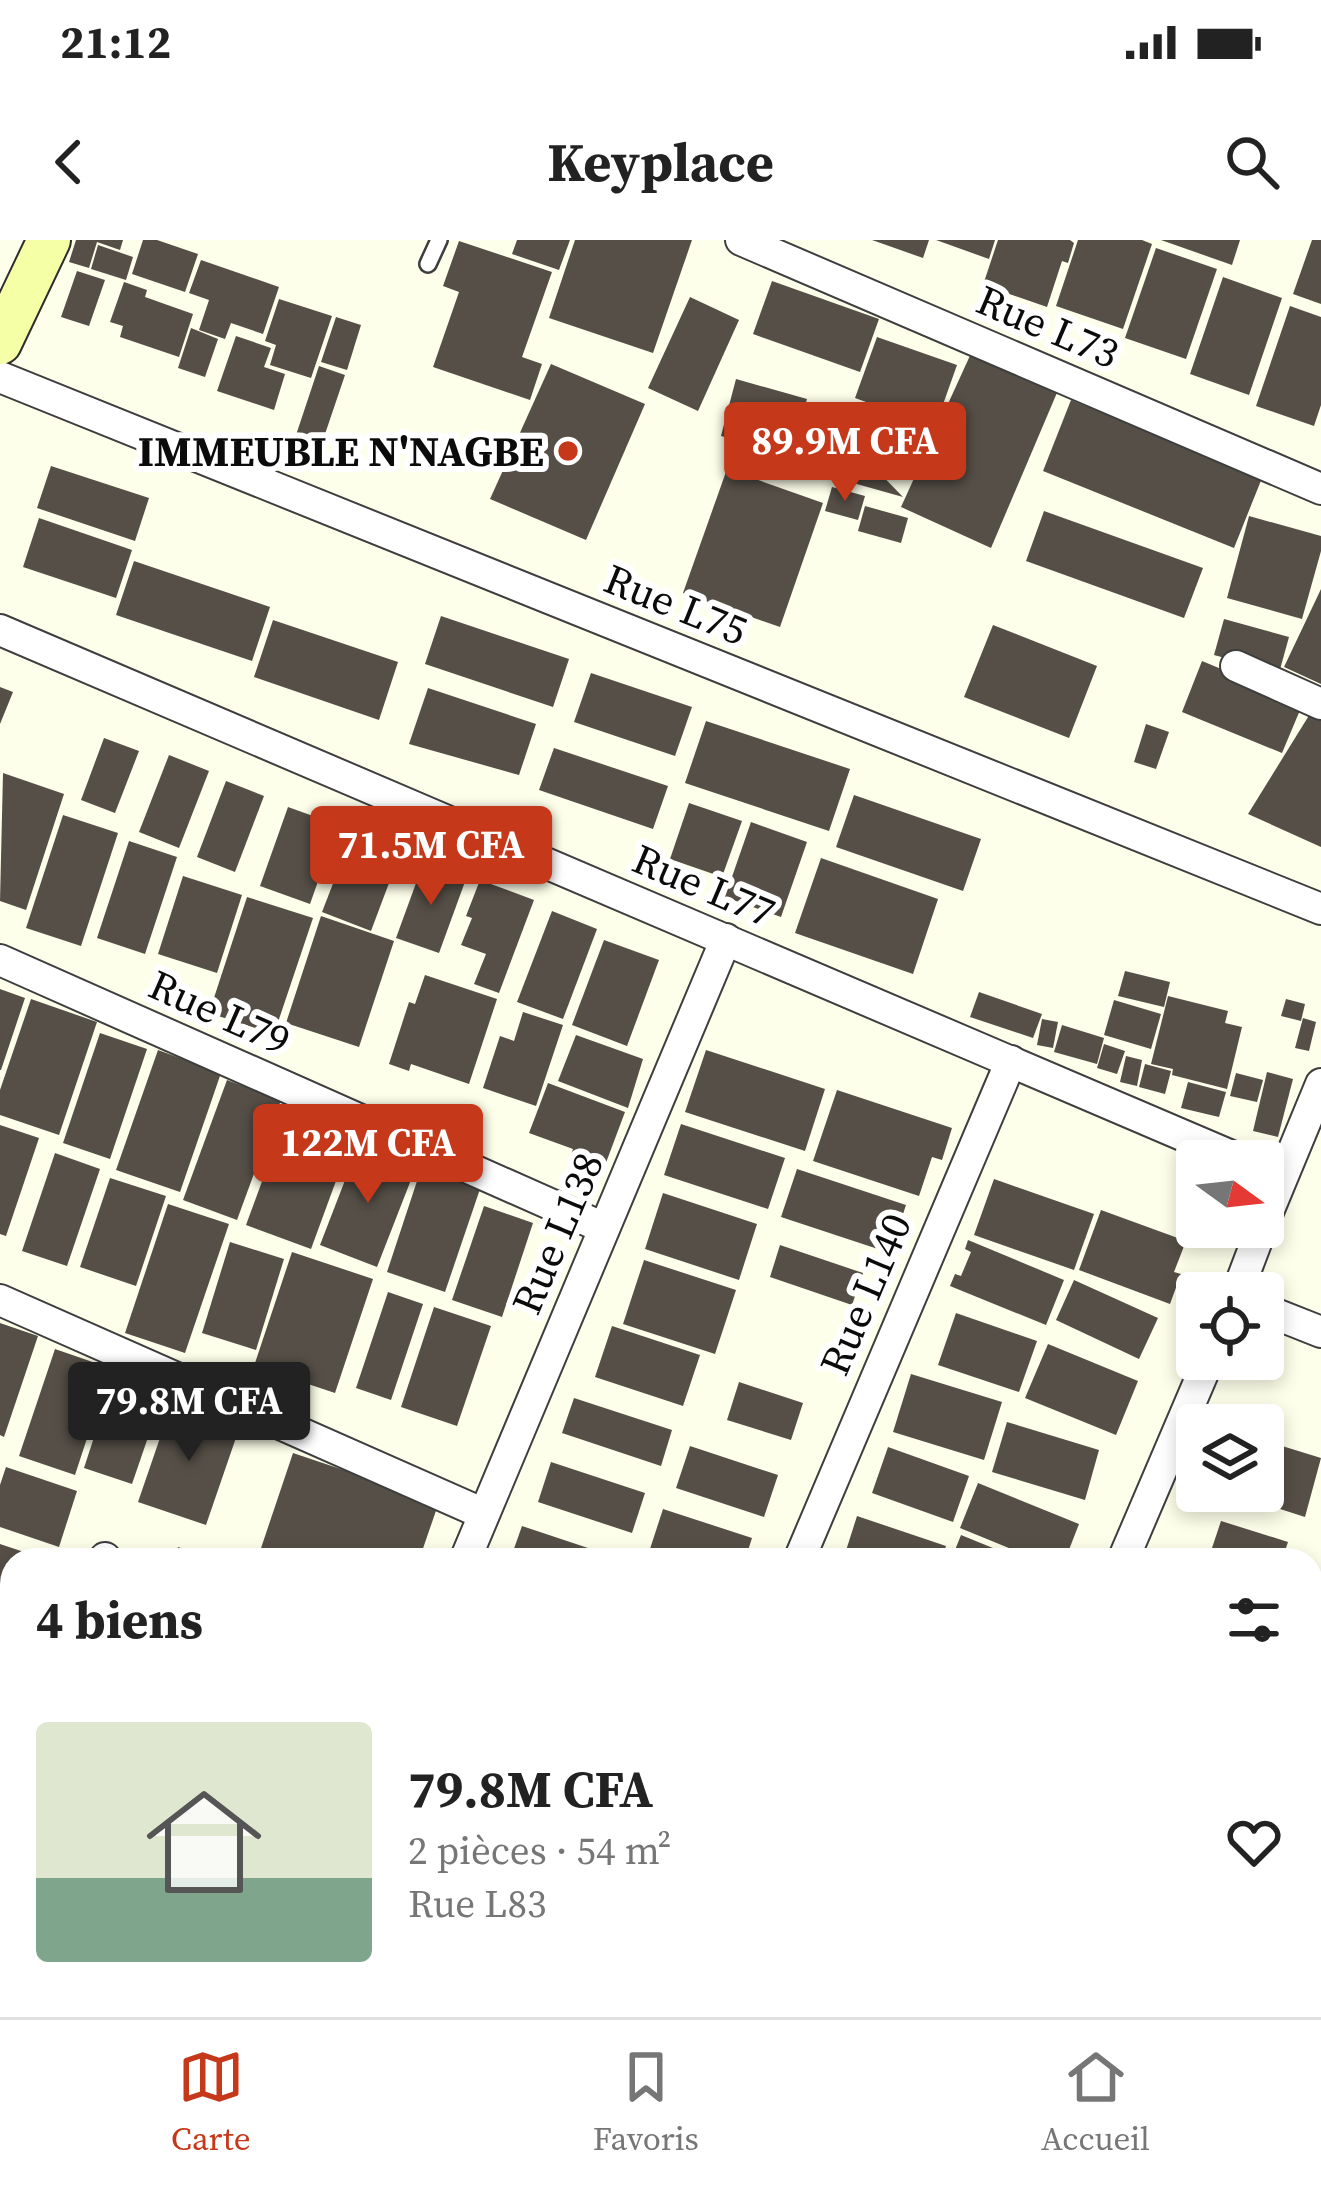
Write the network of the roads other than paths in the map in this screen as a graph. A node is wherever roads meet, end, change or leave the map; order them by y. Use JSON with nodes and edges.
{"nodes":[{"id":1,"x":49,"y":240,"type":"edge"},
{"id":2,"x":439,"y":240,"type":"edge"},
{"id":3,"x":741,"y":240,"type":"edge"},
{"id":4,"x":428,"y":264,"type":"dead end"},
{"id":5,"x":0,"y":344,"type":"edge"},
{"id":6,"x":0,"y":377,"type":"edge"},
{"id":7,"x":1321,"y":489,"type":"edge"},
{"id":8,"x":0,"y":630,"type":"edge"},
{"id":9,"x":1236,"y":666,"type":"dead end"},
{"id":10,"x":1321,"y":704,"type":"edge"},
{"id":11,"x":1321,"y":909,"type":"edge"},
{"id":12,"x":726,"y":940,"type":"junction"},
{"id":13,"x":0,"y":961,"type":"edge"},
{"id":14,"x":1011,"y":1061,"type":"junction"},
{"id":15,"x":1321,"y":1084,"type":"edge"},
{"id":16,"x":1194,"y":1140,"type":"edge"},
{"id":17,"x":1284,"y":1151,"type":"edge"},
{"id":18,"x":604,"y":1228,"type":"junction"},
{"id":19,"x":0,"y":1300,"type":"edge"},
{"id":20,"x":1284,"y":1317,"type":"edge"},
{"id":21,"x":1321,"y":1332,"type":"edge"},
{"id":22,"x":1200,"y":1380,"type":"edge"},
{"id":23,"x":484,"y":1514,"type":"junction"},
{"id":24,"x":470,"y":1548,"type":"edge"},
{"id":25,"x":804,"y":1548,"type":"edge"},
{"id":26,"x":1128,"y":1548,"type":"edge"}],
"edges":[{"from":1,"to":5,"type":"street"},
{"from":2,"to":4,"type":"lane"},
{"from":3,"to":7,"type":"street","name":"Rue L73"},
{"from":6,"to":11,"type":"street","name":"Rue L75"},
{"from":8,"to":12,"type":"street","name":"Rue L77"},
{"from":9,"to":10,"type":"street"},
{"from":12,"to":14,"type":"street","name":"Rue L77"},
{"from":12,"to":18,"type":"street","name":"Rue L138"},
{"from":13,"to":18,"type":"street","name":"Rue L79"},
{"from":14,"to":16,"type":"street","name":"Rue L77"},
{"from":14,"to":25,"type":"street","name":"Rue L140"},
{"from":15,"to":17,"type":"street"},
{"from":18,"to":23,"type":"street","name":"Rue L138"},
{"from":19,"to":23,"type":"street"},
{"from":20,"to":21,"type":"street"},
{"from":22,"to":26,"type":"street"},
{"from":23,"to":24,"type":"street","name":"Rue L138"}]}
